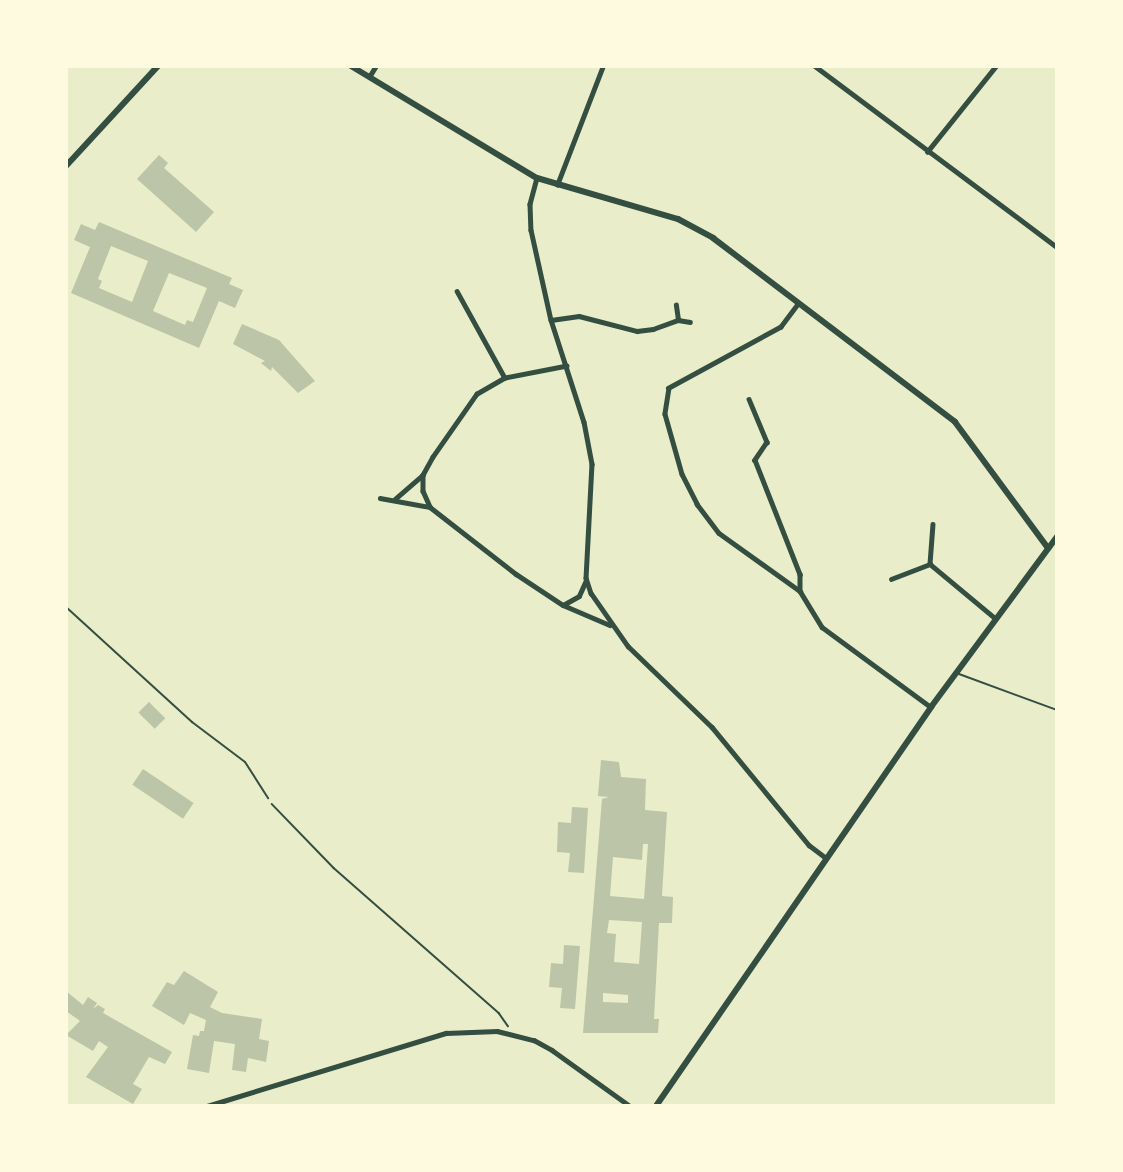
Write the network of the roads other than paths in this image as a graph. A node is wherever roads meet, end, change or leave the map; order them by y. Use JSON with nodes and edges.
{"nodes":[{"id":1,"x":158,"y":66,"type":"edge"},
{"id":2,"x":351,"y":66,"type":"edge"},
{"id":3,"x":376,"y":66,"type":"edge"},
{"id":4,"x":603,"y":66,"type":"edge"},
{"id":5,"x":815,"y":66,"type":"edge"},
{"id":6,"x":996,"y":66,"type":"edge"},
{"id":7,"x":369,"y":77,"type":"junction"},
{"id":8,"x":927,"y":152,"type":"junction"},
{"id":9,"x":66,"y":166,"type":"edge"},
{"id":10,"x":537,"y":178,"type":"junction"},
{"id":11,"x":557,"y":185,"type":"junction"},
{"id":12,"x":1057,"y":247,"type":"edge"},
{"id":13,"x":457,"y":291,"type":"dead end"},
{"id":14,"x":799,"y":303,"type":"junction"},
{"id":15,"x":676,"y":305,"type":"dead end"},
{"id":16,"x":551,"y":320,"type":"junction"},
{"id":17,"x":678,"y":320,"type":"junction"},
{"id":18,"x":690,"y":322,"type":"dead end"},
{"id":19,"x":567,"y":366,"type":"junction"},
{"id":20,"x":505,"y":378,"type":"junction"},
{"id":21,"x":749,"y":399,"type":"dead end"},
{"id":22,"x":423,"y":475,"type":"junction"},
{"id":23,"x":380,"y":498,"type":"dead end"},
{"id":24,"x":395,"y":499,"type":"junction"},
{"id":25,"x":430,"y":507,"type":"junction"},
{"id":26,"x":933,"y":525,"type":"dead end"},
{"id":27,"x":1057,"y":537,"type":"edge"},
{"id":28,"x":1048,"y":548,"type":"junction"},
{"id":29,"x":930,"y":564,"type":"junction"},
{"id":30,"x":586,"y":578,"type":"junction"},
{"id":31,"x":891,"y":579,"type":"dead end"},
{"id":32,"x":800,"y":591,"type":"junction"},
{"id":33,"x":563,"y":605,"type":"junction"},
{"id":34,"x":66,"y":607,"type":"edge"},
{"id":35,"x":995,"y":618,"type":"junction"},
{"id":36,"x":610,"y":625,"type":"junction"},
{"id":37,"x":956,"y":673,"type":"junction"},
{"id":38,"x":931,"y":707,"type":"junction"},
{"id":39,"x":1057,"y":710,"type":"edge"},
{"id":40,"x":268,"y":798,"type":"road end"},
{"id":41,"x":826,"y":858,"type":"junction"},
{"id":42,"x":207,"y":1106,"type":"edge"},
{"id":43,"x":630,"y":1106,"type":"edge"},
{"id":44,"x":656,"y":1106,"type":"edge"}],
"edges":[{"from":1,"to":9,"type":"street"},
{"from":2,"to":7,"type":"street"},
{"from":3,"to":7,"type":"street"},
{"from":4,"to":11,"type":"street"},
{"from":5,"to":8,"type":"street"},
{"from":6,"to":8,"type":"street"},
{"from":7,"to":10,"type":"street"},
{"from":8,"to":12,"type":"street"},
{"from":10,"to":11,"type":"street"},
{"from":10,"to":16,"type":"street"},
{"from":11,"to":14,"type":"street"},
{"from":13,"to":20,"type":"street"},
{"from":14,"to":28,"type":"street"},
{"from":14,"to":32,"type":"street"},
{"from":15,"to":17,"type":"street"},
{"from":16,"to":17,"type":"street"},
{"from":16,"to":19,"type":"street"},
{"from":17,"to":18,"type":"street"},
{"from":19,"to":20,"type":"street"},
{"from":19,"to":30,"type":"street"},
{"from":20,"to":22,"type":"street"},
{"from":21,"to":32,"type":"street"},
{"from":22,"to":24,"type":"street"},
{"from":22,"to":25,"type":"street"},
{"from":23,"to":24,"type":"street"},
{"from":24,"to":25,"type":"street"},
{"from":25,"to":33,"type":"street"},
{"from":26,"to":29,"type":"street"},
{"from":27,"to":28,"type":"street"},
{"from":28,"to":35,"type":"street"},
{"from":29,"to":31,"type":"street"},
{"from":29,"to":35,"type":"street"},
{"from":30,"to":33,"type":"street"},
{"from":30,"to":36,"type":"street"},
{"from":32,"to":38,"type":"street"},
{"from":33,"to":36,"type":"street"},
{"from":34,"to":40,"type":"lane"},
{"from":35,"to":37,"type":"street"},
{"from":36,"to":41,"type":"street"},
{"from":37,"to":38,"type":"street"},
{"from":37,"to":39,"type":"lane"},
{"from":38,"to":41,"type":"street"},
{"from":41,"to":44,"type":"street"},
{"from":42,"to":43,"type":"street"}]}
